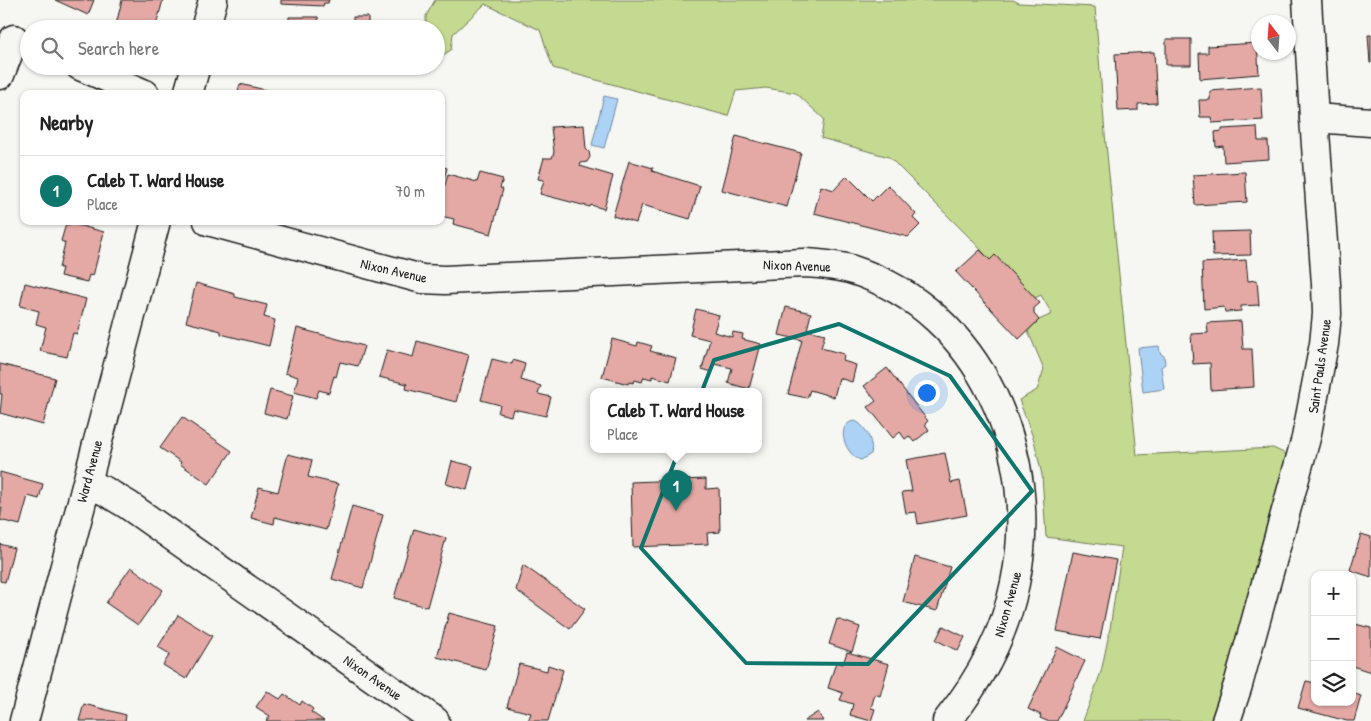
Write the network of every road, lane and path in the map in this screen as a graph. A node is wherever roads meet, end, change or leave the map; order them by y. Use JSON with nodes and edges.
{"nodes":[{"id":1,"x":213,"y":0,"type":"edge"},
{"id":2,"x":1308,"y":0,"type":"edge"},
{"id":3,"x":207,"y":20,"type":"edge"},
{"id":4,"x":14,"y":39,"type":"edge"},
{"id":5,"x":0,"y":75,"type":"edge"},
{"id":6,"x":101,"y":75,"type":"edge"},
{"id":7,"x":193,"y":75,"type":"edge"},
{"id":8,"x":136,"y":90,"type":"edge"},
{"id":9,"x":189,"y":90,"type":"edge"},
{"id":10,"x":1314,"y":118,"type":"junction"},
{"id":11,"x":1371,"y":122,"type":"edge"},
{"id":12,"x":155,"y":225,"type":"edge"},
{"id":13,"x":223,"y":225,"type":"edge"},
{"id":14,"x":86,"y":485,"type":"junction"},
{"id":15,"x":24,"y":721,"type":"edge"},
{"id":16,"x":435,"y":721,"type":"edge"},
{"id":17,"x":948,"y":721,"type":"edge"},
{"id":18,"x":1226,"y":721,"type":"edge"}],
"edges":[{"from":1,"to":3,"type":"street"},
{"from":2,"to":10,"type":"street","name":"Saint Pauls Avenue"},
{"from":4,"to":5,"type":"street"},
{"from":6,"to":8,"type":"street"},
{"from":7,"to":9,"type":"street"},
{"from":10,"to":11,"type":"street"},
{"from":10,"to":18,"type":"street","name":"Saint Pauls Avenue"},
{"from":12,"to":14,"type":"street","name":"Ward Avenue"},
{"from":13,"to":17,"type":"street","name":"Nixon Avenue"},
{"from":14,"to":15,"type":"street","name":"Ward Avenue"},
{"from":14,"to":16,"type":"street","name":"Nixon Avenue"}]}
